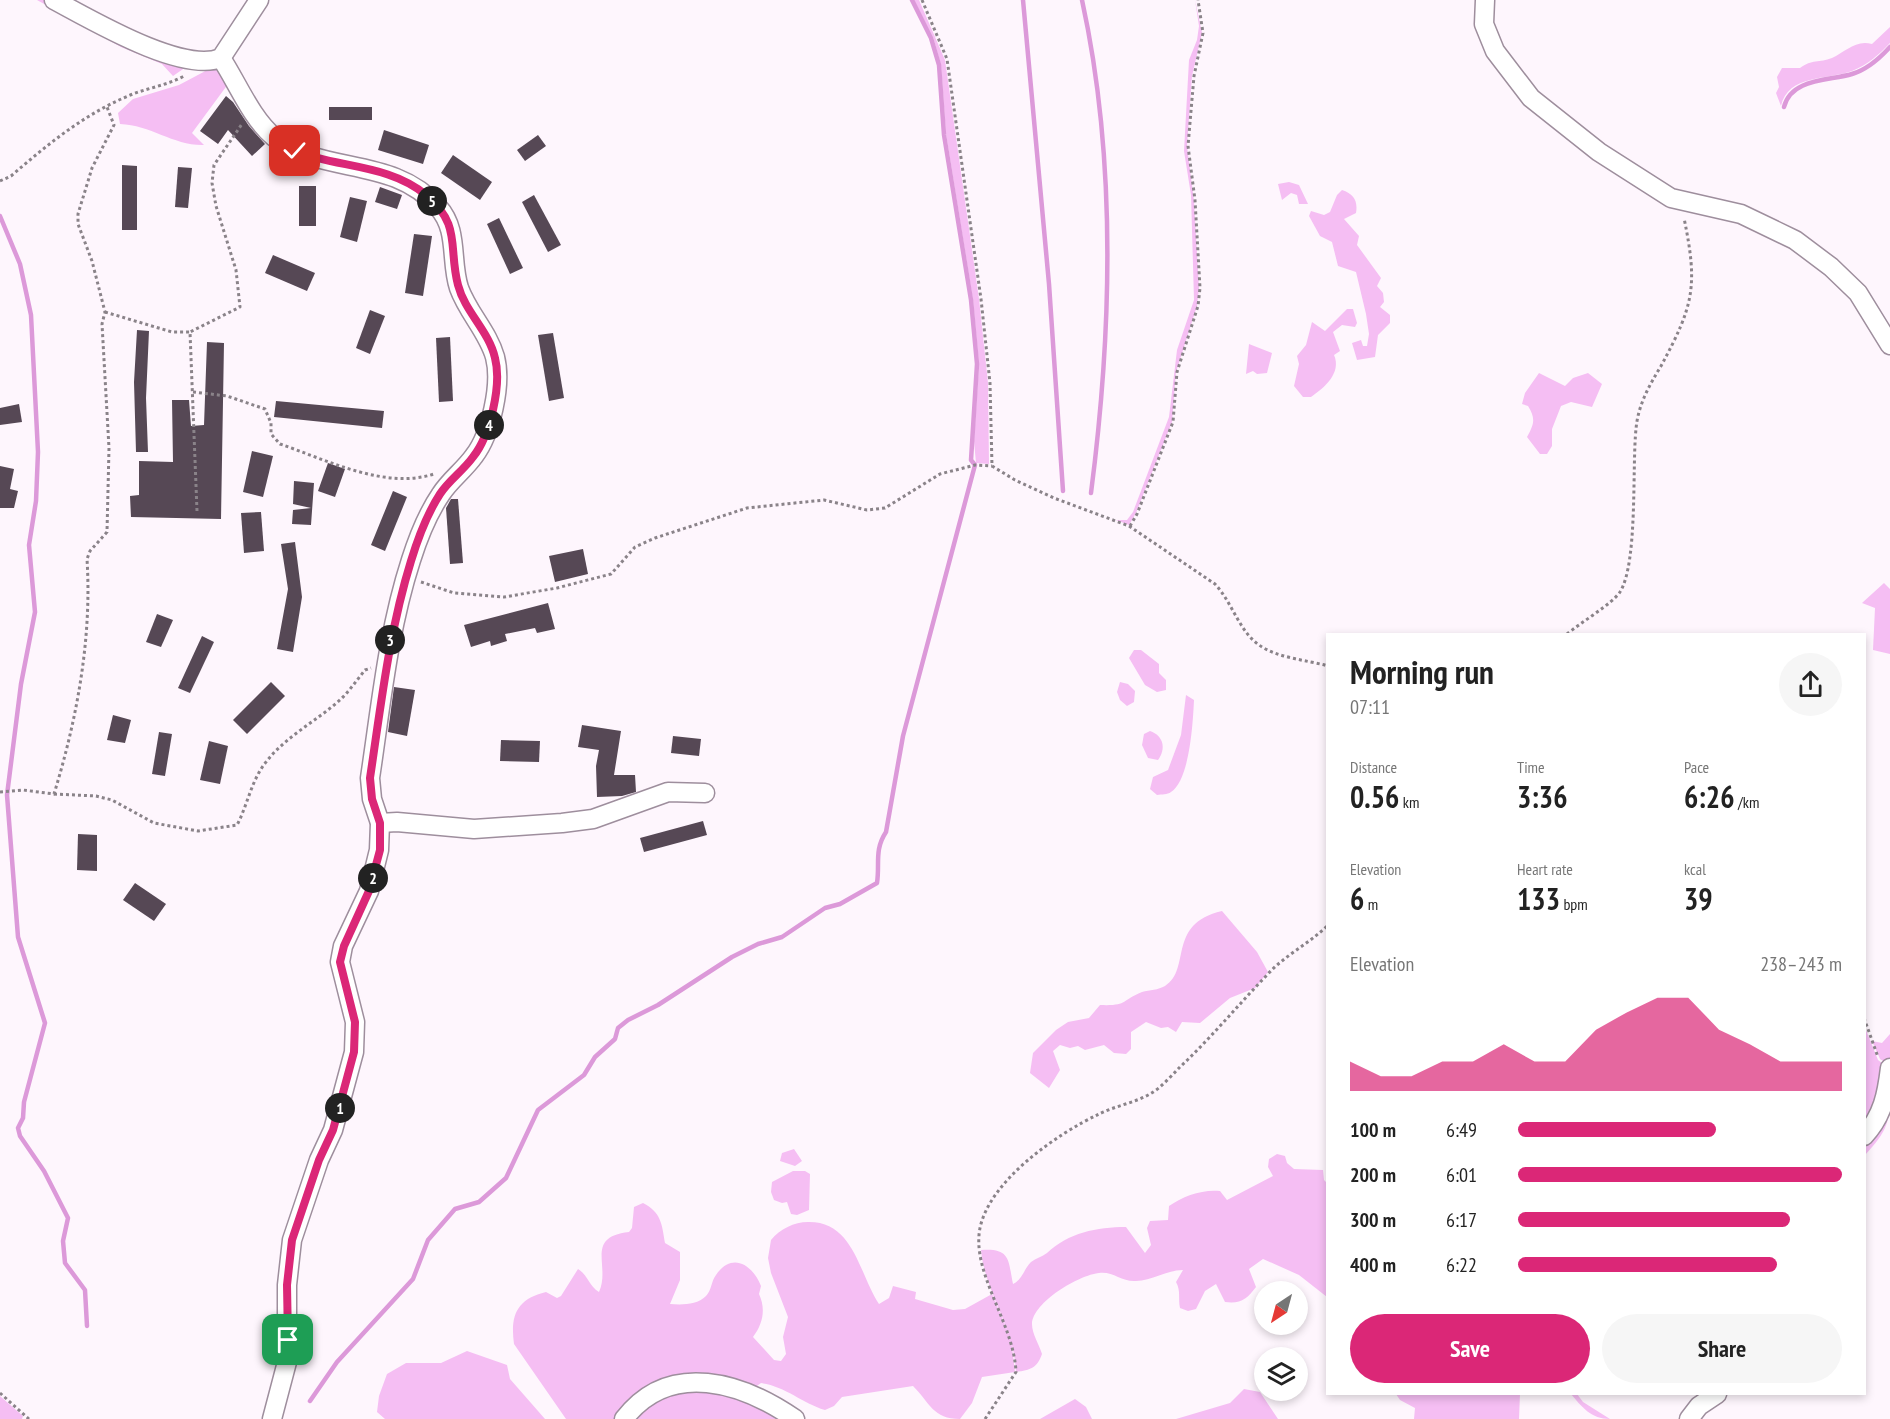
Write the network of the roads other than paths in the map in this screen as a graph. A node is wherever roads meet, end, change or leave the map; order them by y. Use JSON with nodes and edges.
{"nodes":[{"id":1,"x":54,"y":0,"type":"edge"},
{"id":2,"x":259,"y":0,"type":"edge"},
{"id":3,"x":1485,"y":0,"type":"edge"},
{"id":4,"x":213,"y":60,"type":"junction"},
{"id":5,"x":1890,"y":345,"type":"edge"},
{"id":6,"x":705,"y":793,"type":"dead end"},
{"id":7,"x":380,"y":823,"type":"junction"},
{"id":8,"x":1890,"y":1068,"type":"edge"},
{"id":9,"x":1866,"y":1134,"type":"edge"},
{"id":10,"x":1716,"y":1395,"type":"edge"},
{"id":11,"x":272,"y":1419,"type":"edge"},
{"id":12,"x":624,"y":1419,"type":"edge"},
{"id":13,"x":795,"y":1419,"type":"edge"},
{"id":14,"x":1689,"y":1419,"type":"edge"}],
"edges":[{"from":1,"to":4,"type":"street"},
{"from":2,"to":4,"type":"street"},
{"from":3,"to":5,"type":"street"},
{"from":4,"to":7,"type":"street"},
{"from":6,"to":7,"type":"street"},
{"from":7,"to":11,"type":"street"},
{"from":8,"to":9,"type":"street"},
{"from":10,"to":14,"type":"street"},
{"from":12,"to":13,"type":"street"}]}
